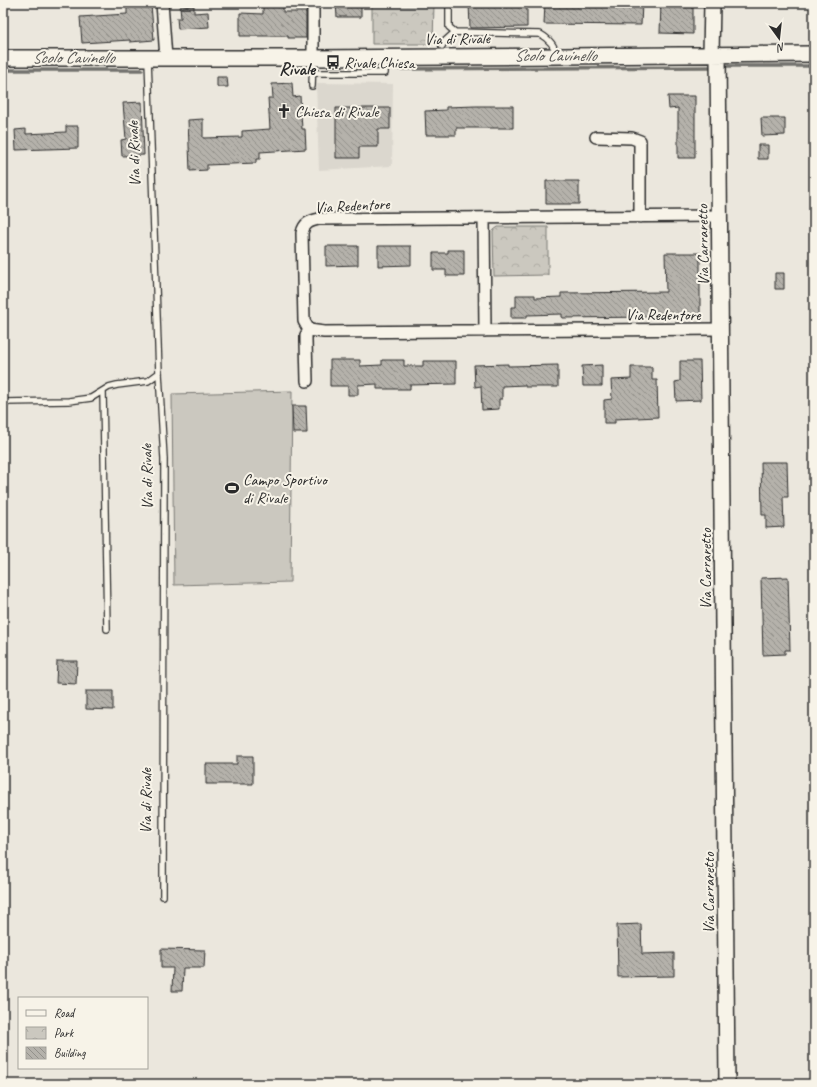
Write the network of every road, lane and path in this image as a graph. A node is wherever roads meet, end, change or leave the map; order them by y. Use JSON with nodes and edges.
{"nodes":[{"id":1,"x":162,"y":3,"type":"edge"},
{"id":2,"x":314,"y":3,"type":"edge"},
{"id":3,"x":449,"y":3,"type":"edge"},
{"id":4,"x":712,"y":3,"type":"edge"},
{"id":5,"x":455,"y":32,"type":"junction"},
{"id":6,"x":443,"y":51,"type":"junction"},
{"id":7,"x":715,"y":54,"type":"junction"},
{"id":8,"x":814,"y":54,"type":"edge"},
{"id":9,"x":556,"y":55,"type":"junction"},
{"id":10,"x":3,"y":58,"type":"edge"},
{"id":11,"x":148,"y":58,"type":"junction"},
{"id":12,"x":166,"y":58,"type":"junction"},
{"id":13,"x":312,"y":65,"type":"junction"},
{"id":14,"x":312,"y":86,"type":"dead end"},
{"id":15,"x":596,"y":137,"type":"dead end"},
{"id":16,"x":720,"y":216,"type":"junction"},
{"id":17,"x":640,"y":217,"type":"junction"},
{"id":18,"x":484,"y":218,"type":"junction"},
{"id":19,"x":721,"y":329,"type":"junction"},
{"id":20,"x":309,"y":330,"type":"junction"},
{"id":21,"x":485,"y":331,"type":"junction"},
{"id":22,"x":159,"y":373,"type":"junction"},
{"id":23,"x":308,"y":381,"type":"dead end"},
{"id":24,"x":103,"y":392,"type":"junction"},
{"id":25,"x":3,"y":402,"type":"edge"},
{"id":26,"x":106,"y":629,"type":"dead end"},
{"id":27,"x":163,"y":896,"type":"dead end"},
{"id":28,"x":727,"y":1084,"type":"edge"}],
"edges":[{"from":1,"to":12,"type":"street"},
{"from":2,"to":13,"type":"street"},
{"from":3,"to":5,"type":"lane"},
{"from":4,"to":7,"type":"street","name":"Via Carraretto"},
{"from":5,"to":6,"type":"lane"},
{"from":5,"to":9,"type":"lane"},
{"from":6,"to":9,"type":"street","name":"Via di Rivale"},
{"from":6,"to":13,"type":"street","name":"Via di Rivale"},
{"from":7,"to":8,"type":"street","name":"Via di Rivale"},
{"from":7,"to":9,"type":"street","name":"Via di Rivale"},
{"from":7,"to":16,"type":"street","name":"Via Carraretto"},
{"from":10,"to":11,"type":"street","name":"Via di Rivale"},
{"from":11,"to":12,"type":"street","name":"Via di Rivale"},
{"from":11,"to":22,"type":"lane","name":"Via di Rivale"},
{"from":12,"to":13,"type":"street","name":"Via di Rivale"},
{"from":13,"to":14,"type":"lane"},
{"from":15,"to":17,"type":"street"},
{"from":16,"to":17,"type":"street","name":"Via Redentore"},
{"from":16,"to":19,"type":"street","name":"Via Carraretto"},
{"from":17,"to":18,"type":"street","name":"Via Redentore"},
{"from":18,"to":20,"type":"street","name":"Via Redentore"},
{"from":18,"to":21,"type":"street"},
{"from":19,"to":21,"type":"street","name":"Via Redentore"},
{"from":19,"to":28,"type":"street","name":"Via Carraretto"},
{"from":20,"to":21,"type":"street","name":"Via Redentore"},
{"from":20,"to":23,"type":"street","name":"Via Redentore"},
{"from":22,"to":24,"type":"lane"},
{"from":22,"to":27,"type":"lane","name":"Via di Rivale"},
{"from":24,"to":25,"type":"lane"},
{"from":24,"to":26,"type":"lane"}]}
